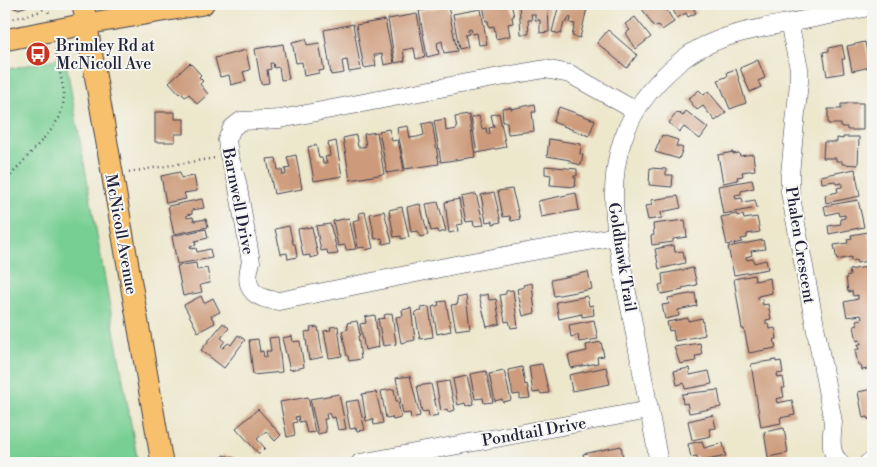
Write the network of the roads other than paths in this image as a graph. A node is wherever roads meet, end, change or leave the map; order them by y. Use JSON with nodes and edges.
{"nodes":[{"id":1,"x":203,"y":4,"type":"edge"},
{"id":2,"x":873,"y":6,"type":"edge"},
{"id":3,"x":84,"y":14,"type":"edge"},
{"id":4,"x":789,"y":23,"type":"junction"},
{"id":5,"x":4,"y":40,"type":"edge"},
{"id":6,"x":636,"y":111,"type":"junction"},
{"id":7,"x":617,"y":236,"type":"junction"},
{"id":8,"x":649,"y":410,"type":"junction"},
{"id":9,"x":873,"y":462,"type":"edge"},
{"id":10,"x":162,"y":463,"type":"edge"},
{"id":11,"x":360,"y":463,"type":"edge"},
{"id":12,"x":659,"y":463,"type":"edge"},
{"id":13,"x":841,"y":463,"type":"edge"},
{"id":14,"x":868,"y":463,"type":"edge"}],
"edges":[{"from":1,"to":3,"type":"main road"},
{"from":2,"to":4,"type":"street","name":"Goldhawk Trail"},
{"from":3,"to":5,"type":"main road"},
{"from":3,"to":10,"type":"main road","name":"McNicoll Avenue"},
{"from":4,"to":6,"type":"street","name":"Goldhawk Trail"},
{"from":4,"to":13,"type":"street","name":"Phalen Crescent"},
{"from":6,"to":7,"type":"street","name":"Goldhawk Trail"},
{"from":6,"to":7,"type":"street","name":"Barnwell Drive"},
{"from":7,"to":8,"type":"street","name":"Goldhawk Trail"},
{"from":8,"to":11,"type":"street","name":"Pondtail Drive"},
{"from":8,"to":12,"type":"street","name":"Goldhawk Trail"},
{"from":9,"to":14,"type":"street"}]}
